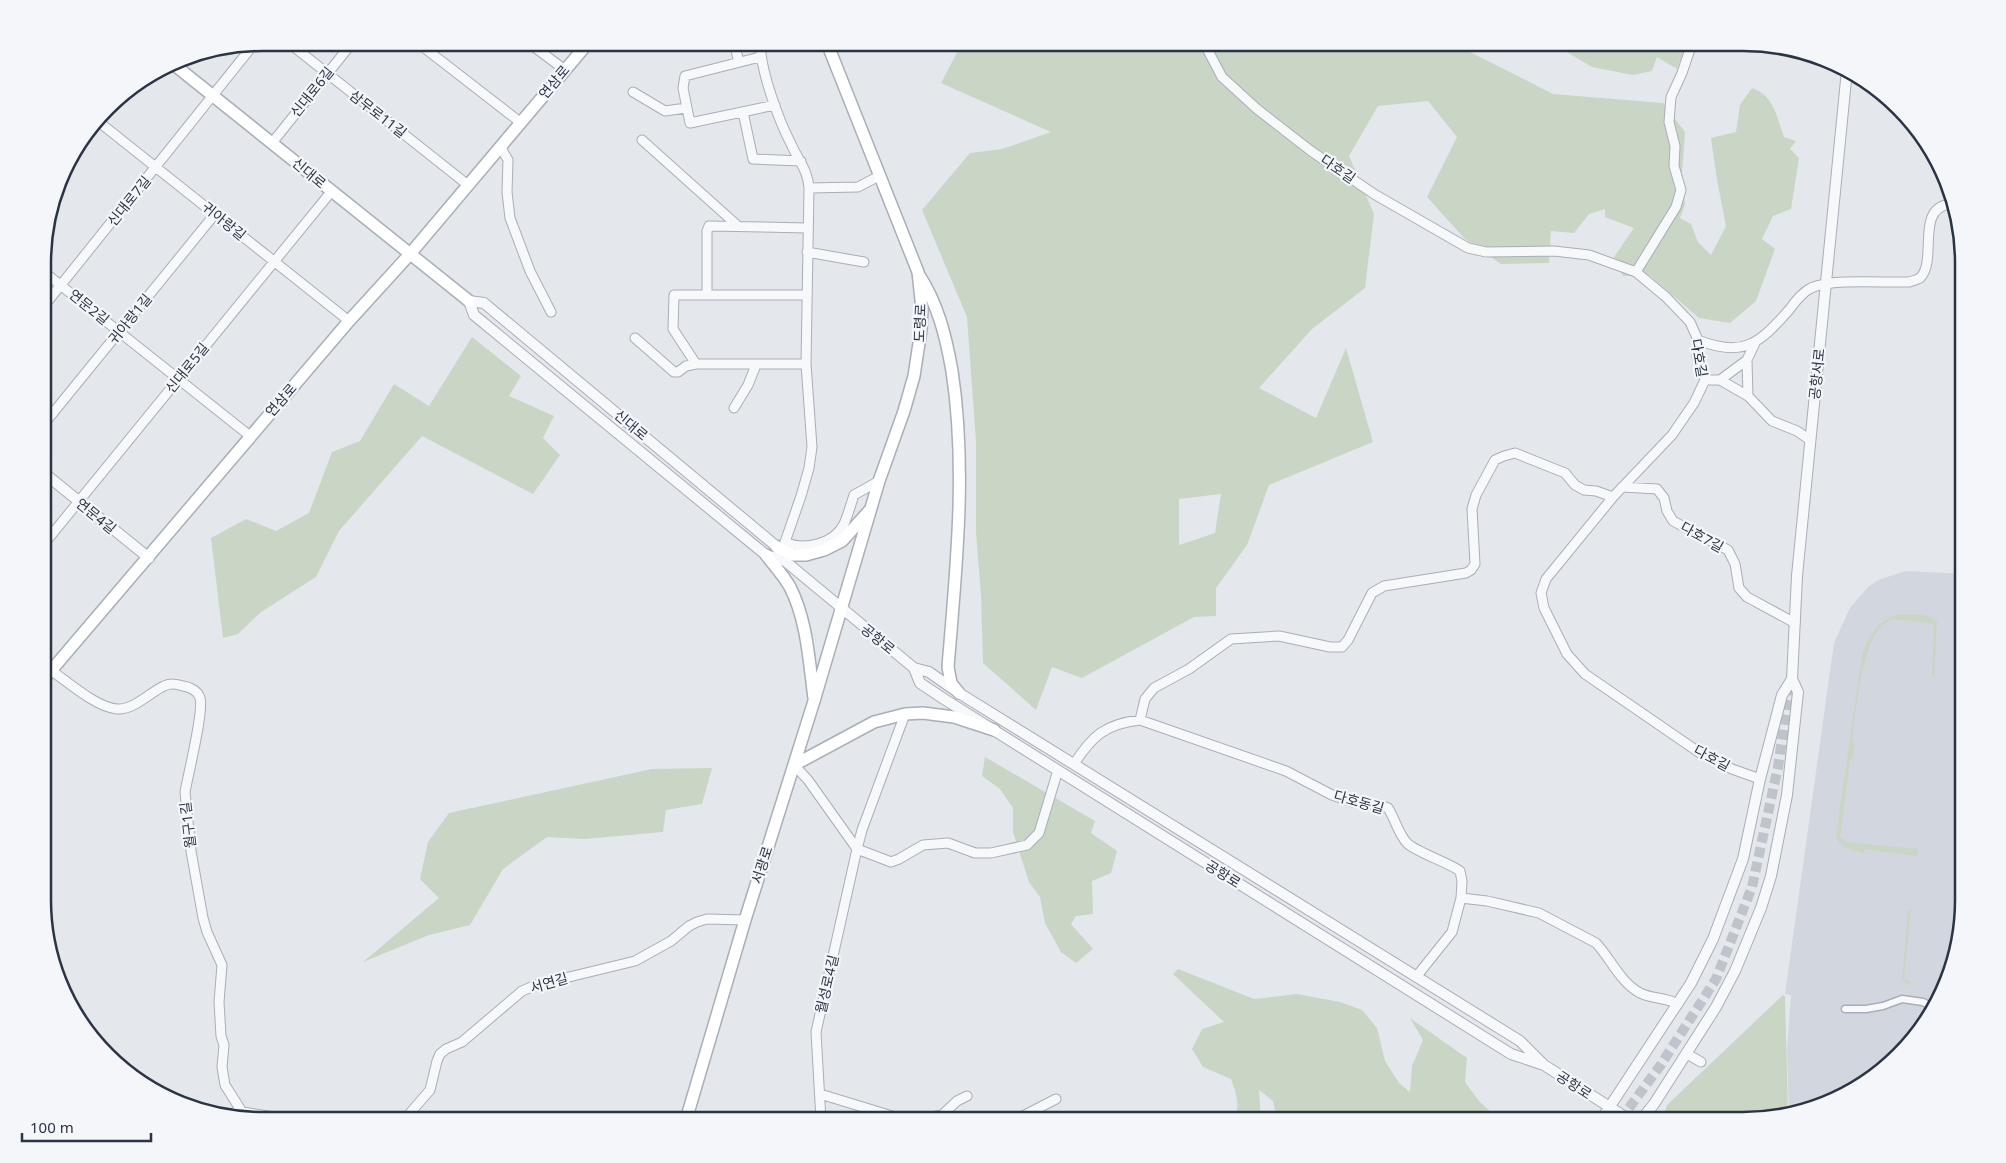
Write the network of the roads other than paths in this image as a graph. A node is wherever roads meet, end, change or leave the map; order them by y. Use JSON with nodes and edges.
{"nodes":[{"id":1,"x":300,"y":51,"type":"edge"},
{"id":2,"x":345,"y":51,"type":"edge"},
{"id":3,"x":429,"y":51,"type":"edge"},
{"id":4,"x":541,"y":51,"type":"edge"},
{"id":5,"x":581,"y":51,"type":"edge"},
{"id":6,"x":736,"y":51,"type":"edge"},
{"id":7,"x":760,"y":51,"type":"edge"},
{"id":8,"x":830,"y":51,"type":"edge"},
{"id":9,"x":1209,"y":51,"type":"edge"},
{"id":10,"x":1689,"y":51,"type":"edge"},
{"id":11,"x":248,"y":52,"type":"edge"},
{"id":12,"x":760,"y":57,"type":"junction"},
{"id":13,"x":739,"y":62,"type":"junction"},
{"id":14,"x":179,"y":69,"type":"edge"},
{"id":15,"x":565,"y":70,"type":"junction"},
{"id":16,"x":327,"y":74,"type":"junction"},
{"id":17,"x":1846,"y":78,"type":"edge"},
{"id":18,"x":633,"y":92,"type":"dead end"},
{"id":19,"x":213,"y":96,"type":"junction"},
{"id":20,"x":775,"y":105,"type":"junction"},
{"id":21,"x":686,"y":108,"type":"junction"},
{"id":22,"x":744,"y":112,"type":"junction"},
{"id":23,"x":520,"y":122,"type":"junction"},
{"id":24,"x":103,"y":125,"type":"edge"},
{"id":25,"x":642,"y":140,"type":"dead end"},
{"id":26,"x":272,"y":143,"type":"junction"},
{"id":27,"x":500,"y":146,"type":"junction"},
{"id":28,"x":801,"y":161,"type":"junction"},
{"id":29,"x":156,"y":167,"type":"junction"},
{"id":30,"x":879,"y":176,"type":"junction"},
{"id":31,"x":468,"y":185,"type":"junction"},
{"id":32,"x":809,"y":188,"type":"junction"},
{"id":33,"x":330,"y":192,"type":"junction"},
{"id":34,"x":1947,"y":205,"type":"edge"},
{"id":35,"x":215,"y":214,"type":"junction"},
{"id":36,"x":738,"y":226,"type":"junction"},
{"id":37,"x":808,"y":228,"type":"junction"},
{"id":38,"x":807,"y":252,"type":"junction"},
{"id":39,"x":410,"y":254,"type":"junction"},
{"id":40,"x":274,"y":261,"type":"junction"},
{"id":41,"x":864,"y":262,"type":"dead end"},
{"id":42,"x":918,"y":272,"type":"junction"},
{"id":43,"x":1636,"y":272,"type":"junction"},
{"id":44,"x":51,"y":277,"type":"edge"},
{"id":45,"x":1827,"y":283,"type":"junction"},
{"id":46,"x":61,"y":285,"type":"junction"},
{"id":47,"x":707,"y":295,"type":"junction"},
{"id":48,"x":807,"y":295,"type":"junction"},
{"id":49,"x":51,"y":297,"type":"edge"},
{"id":50,"x":469,"y":302,"type":"junction"},
{"id":51,"x":551,"y":312,"type":"dead end"},
{"id":52,"x":349,"y":321,"type":"junction"},
{"id":53,"x":120,"y":332,"type":"junction"},
{"id":54,"x":635,"y":338,"type":"dead end"},
{"id":55,"x":1698,"y":340,"type":"junction"},
{"id":56,"x":1755,"y":343,"type":"junction"},
{"id":57,"x":1747,"y":360,"type":"junction"},
{"id":58,"x":696,"y":364,"type":"junction"},
{"id":59,"x":806,"y":364,"type":"junction"},
{"id":60,"x":756,"y":365,"type":"junction"},
{"id":61,"x":179,"y":379,"type":"junction"},
{"id":62,"x":1705,"y":380,"type":"junction"},
{"id":63,"x":1720,"y":380,"type":"junction"},
{"id":64,"x":1748,"y":396,"type":"junction"},
{"id":65,"x":734,"y":408,"type":"dead end"},
{"id":66,"x":51,"y":416,"type":"edge"},
{"id":67,"x":250,"y":436,"type":"junction"},
{"id":68,"x":1810,"y":440,"type":"junction"},
{"id":69,"x":51,"y":479,"type":"edge"},
{"id":70,"x":879,"y":480,"type":"junction"},
{"id":71,"x":1622,"y":488,"type":"junction"},
{"id":72,"x":1613,"y":497,"type":"junction"},
{"id":73,"x":79,"y":502,"type":"junction"},
{"id":74,"x":872,"y":508,"type":"junction"},
{"id":75,"x":51,"y":536,"type":"edge"},
{"id":76,"x":776,"y":546,"type":"junction"},
{"id":77,"x":766,"y":555,"type":"junction"},
{"id":78,"x":149,"y":558,"type":"junction"},
{"id":79,"x":785,"y":561,"type":"junction"},
{"id":80,"x":842,"y":610,"type":"junction"},
{"id":81,"x":1794,"y":623,"type":"junction"},
{"id":82,"x":914,"y":668,"type":"junction"},
{"id":83,"x":51,"y":670,"type":"edge"},
{"id":84,"x":51,"y":678,"type":"edge"},
{"id":85,"x":1792,"y":679,"type":"junction"},
{"id":86,"x":959,"y":693,"type":"junction"},
{"id":87,"x":814,"y":701,"type":"junction"},
{"id":88,"x":905,"y":714,"type":"junction"},
{"id":89,"x":1140,"y":720,"type":"junction"},
{"id":90,"x":994,"y":730,"type":"junction"},
{"id":91,"x":1074,"y":764,"type":"junction"},
{"id":92,"x":794,"y":765,"type":"junction"},
{"id":93,"x":1058,"y":770,"type":"junction"},
{"id":94,"x":1760,"y":779,"type":"junction"},
{"id":95,"x":857,"y":849,"type":"junction"},
{"id":96,"x":1460,"y":898,"type":"junction"},
{"id":97,"x":745,"y":920,"type":"junction"},
{"id":98,"x":1416,"y":977,"type":"junction"},
{"id":99,"x":1678,"y":1004,"type":"junction"},
{"id":100,"x":1927,"y":1004,"type":"edge"},
{"id":101,"x":1845,"y":1008,"type":"dead end"},
{"id":102,"x":1687,"y":1054,"type":"junction"},
{"id":103,"x":1701,"y":1062,"type":"dead end"},
{"id":104,"x":1544,"y":1065,"type":"junction"},
{"id":105,"x":820,"y":1094,"type":"junction"},
{"id":106,"x":967,"y":1096,"type":"dead end"},
{"id":107,"x":1056,"y":1099,"type":"dead end"},
{"id":108,"x":1611,"y":1108,"type":"junction"},
{"id":109,"x":241,"y":1110,"type":"edge"},
{"id":110,"x":411,"y":1112,"type":"edge"},
{"id":111,"x":688,"y":1112,"type":"edge"},
{"id":112,"x":821,"y":1112,"type":"edge"},
{"id":113,"x":879,"y":1112,"type":"edge"},
{"id":114,"x":945,"y":1112,"type":"edge"},
{"id":115,"x":1031,"y":1112,"type":"edge"},
{"id":116,"x":1608,"y":1112,"type":"edge"},
{"id":117,"x":1617,"y":1112,"type":"edge"},
{"id":118,"x":1647,"y":1112,"type":"edge"}],
"edges":[{"from":1,"to":16,"type":"street","name":"삼무로11길"},
{"from":2,"to":16,"type":"street","name":"신대로6길"},
{"from":3,"to":23,"type":"street"},
{"from":4,"to":15,"type":"street"},
{"from":5,"to":15,"type":"main road","name":"연삼로"},
{"from":6,"to":13,"type":"street"},
{"from":7,"to":12,"type":"street"},
{"from":8,"to":30,"type":"main road","name":"도령로"},
{"from":9,"to":43,"type":"street","name":"다호길"},
{"from":10,"to":43,"type":"street"},
{"from":11,"to":19,"type":"street","name":"신대로7길"},
{"from":12,"to":13,"type":"street"},
{"from":12,"to":20,"type":"street"},
{"from":13,"to":21,"type":"street"},
{"from":14,"to":19,"type":"main road","name":"신대로"},
{"from":15,"to":23,"type":"main road","name":"연삼로"},
{"from":16,"to":26,"type":"street","name":"신대로6길"},
{"from":16,"to":31,"type":"street","name":"삼무로11길"},
{"from":17,"to":45,"type":"street","name":"공항서로"},
{"from":18,"to":21,"type":"street"},
{"from":19,"to":26,"type":"main road","name":"신대로"},
{"from":19,"to":29,"type":"street","name":"신대로7길"},
{"from":20,"to":22,"type":"street"},
{"from":20,"to":28,"type":"street"},
{"from":21,"to":22,"type":"street"},
{"from":22,"to":28,"type":"street"},
{"from":23,"to":27,"type":"main road","name":"연삼로"},
{"from":24,"to":29,"type":"street","name":"귀아랑길"},
{"from":25,"to":36,"type":"street"},
{"from":26,"to":33,"type":"main road","name":"신대로"},
{"from":27,"to":31,"type":"main road","name":"연삼로"},
{"from":27,"to":51,"type":"street"},
{"from":28,"to":32,"type":"street"},
{"from":29,"to":35,"type":"street","name":"귀아랑길"},
{"from":29,"to":46,"type":"street","name":"신대로7길"},
{"from":30,"to":32,"type":"street"},
{"from":30,"to":42,"type":"main road","name":"도령로"},
{"from":31,"to":39,"type":"main road","name":"연삼로"},
{"from":32,"to":37,"type":"street"},
{"from":33,"to":39,"type":"main road","name":"신대로"},
{"from":33,"to":40,"type":"street","name":"신대로5길"},
{"from":34,"to":45,"type":"street"},
{"from":35,"to":40,"type":"street","name":"귀아랑길"},
{"from":35,"to":53,"type":"street","name":"귀아랑1길"},
{"from":36,"to":37,"type":"street"},
{"from":36,"to":47,"type":"street"},
{"from":37,"to":38,"type":"street"},
{"from":38,"to":41,"type":"street"},
{"from":38,"to":48,"type":"street"},
{"from":39,"to":50,"type":"main road","name":"신대로"},
{"from":39,"to":52,"type":"main road","name":"연삼로"},
{"from":40,"to":52,"type":"street","name":"귀아랑길"},
{"from":40,"to":61,"type":"street","name":"신대로5길"},
{"from":42,"to":70,"type":"main road","name":"도령로"},
{"from":42,"to":86,"type":"main road"},
{"from":43,"to":55,"type":"street","name":"다호길"},
{"from":44,"to":46,"type":"street","name":"연문2길"},
{"from":45,"to":56,"type":"street"},
{"from":45,"to":68,"type":"street","name":"공항서로"},
{"from":46,"to":49,"type":"street","name":"신대로7길"},
{"from":46,"to":53,"type":"street","name":"연문2길"},
{"from":47,"to":48,"type":"street"},
{"from":47,"to":58,"type":"street"},
{"from":48,"to":59,"type":"street"},
{"from":50,"to":76,"type":"street","name":"신대로"},
{"from":50,"to":77,"type":"street","name":"신대로"},
{"from":52,"to":67,"type":"main road","name":"연삼로"},
{"from":53,"to":61,"type":"street","name":"연문2길"},
{"from":53,"to":66,"type":"street","name":"귀아랑1길"},
{"from":54,"to":58,"type":"street"},
{"from":55,"to":56,"type":"street"},
{"from":55,"to":62,"type":"street","name":"다호길"},
{"from":56,"to":57,"type":"street"},
{"from":57,"to":63,"type":"street"},
{"from":57,"to":64,"type":"street"},
{"from":58,"to":60,"type":"street"},
{"from":59,"to":60,"type":"street"},
{"from":59,"to":70,"type":"street"},
{"from":60,"to":65,"type":"street"},
{"from":61,"to":67,"type":"street","name":"연문2길"},
{"from":61,"to":73,"type":"street","name":"신대로5길"},
{"from":62,"to":63,"type":"street"},
{"from":62,"to":71,"type":"street","name":"다호길"},
{"from":63,"to":64,"type":"street"},
{"from":64,"to":68,"type":"street"},
{"from":67,"to":78,"type":"main road","name":"연삼로"},
{"from":68,"to":81,"type":"street","name":"공항서로"},
{"from":69,"to":73,"type":"street","name":"연문4길"},
{"from":70,"to":74,"type":"main road","name":"도령로"},
{"from":71,"to":72,"type":"street","name":"다호길"},
{"from":71,"to":81,"type":"street","name":"다호7길"},
{"from":72,"to":89,"type":"street"},
{"from":72,"to":94,"type":"street","name":"다호길"},
{"from":73,"to":75,"type":"street","name":"신대로5길"},
{"from":73,"to":78,"type":"street","name":"연문4길"},
{"from":74,"to":76,"type":"main road"},
{"from":74,"to":80,"type":"main road","name":"도령로"},
{"from":76,"to":79,"type":"street","name":"신대로"},
{"from":77,"to":79,"type":"street","name":"신대로"},
{"from":77,"to":87,"type":"main road"},
{"from":78,"to":83,"type":"main road","name":"연삼로"},
{"from":79,"to":80,"type":"street","name":"신대로"},
{"from":80,"to":82,"type":"street","name":"공항로"},
{"from":80,"to":87,"type":"main road","name":"서광로"},
{"from":81,"to":85,"type":"street","name":"공항서로"},
{"from":82,"to":86,"type":"street","name":"공항로"},
{"from":82,"to":90,"type":"street","name":"공항로"},
{"from":84,"to":109,"type":"street","name":"월구1길"},
{"from":85,"to":94,"type":"street"},
{"from":85,"to":102,"type":"street"},
{"from":86,"to":91,"type":"street","name":"공항로"},
{"from":87,"to":92,"type":"main road","name":"서광로"},
{"from":88,"to":90,"type":"main road"},
{"from":88,"to":92,"type":"main road"},
{"from":88,"to":95,"type":"street","name":"월성로4길"},
{"from":89,"to":91,"type":"street"},
{"from":89,"to":96,"type":"street","name":"다호동길"},
{"from":90,"to":93,"type":"street","name":"공항로"},
{"from":91,"to":98,"type":"street","name":"공항로"},
{"from":92,"to":95,"type":"street"},
{"from":92,"to":97,"type":"main road","name":"서광로"},
{"from":93,"to":95,"type":"street"},
{"from":93,"to":104,"type":"street","name":"공항로"},
{"from":94,"to":99,"type":"street"},
{"from":95,"to":105,"type":"street","name":"월성로4길"},
{"from":96,"to":98,"type":"street"},
{"from":96,"to":99,"type":"street"},
{"from":97,"to":110,"type":"street","name":"서연길"},
{"from":97,"to":111,"type":"main road","name":"서광로"},
{"from":98,"to":104,"type":"street","name":"공항로"},
{"from":99,"to":108,"type":"street"},
{"from":100,"to":101,"type":"street"},
{"from":102,"to":103,"type":"street"},
{"from":102,"to":118,"type":"street"},
{"from":104,"to":108,"type":"street","name":"공항로"},
{"from":105,"to":112,"type":"street","name":"월성로4길"},
{"from":105,"to":113,"type":"street"},
{"from":106,"to":114,"type":"street"},
{"from":107,"to":115,"type":"street"},
{"from":108,"to":116,"type":"street"},
{"from":108,"to":117,"type":"street","name":"공항로"}]}
